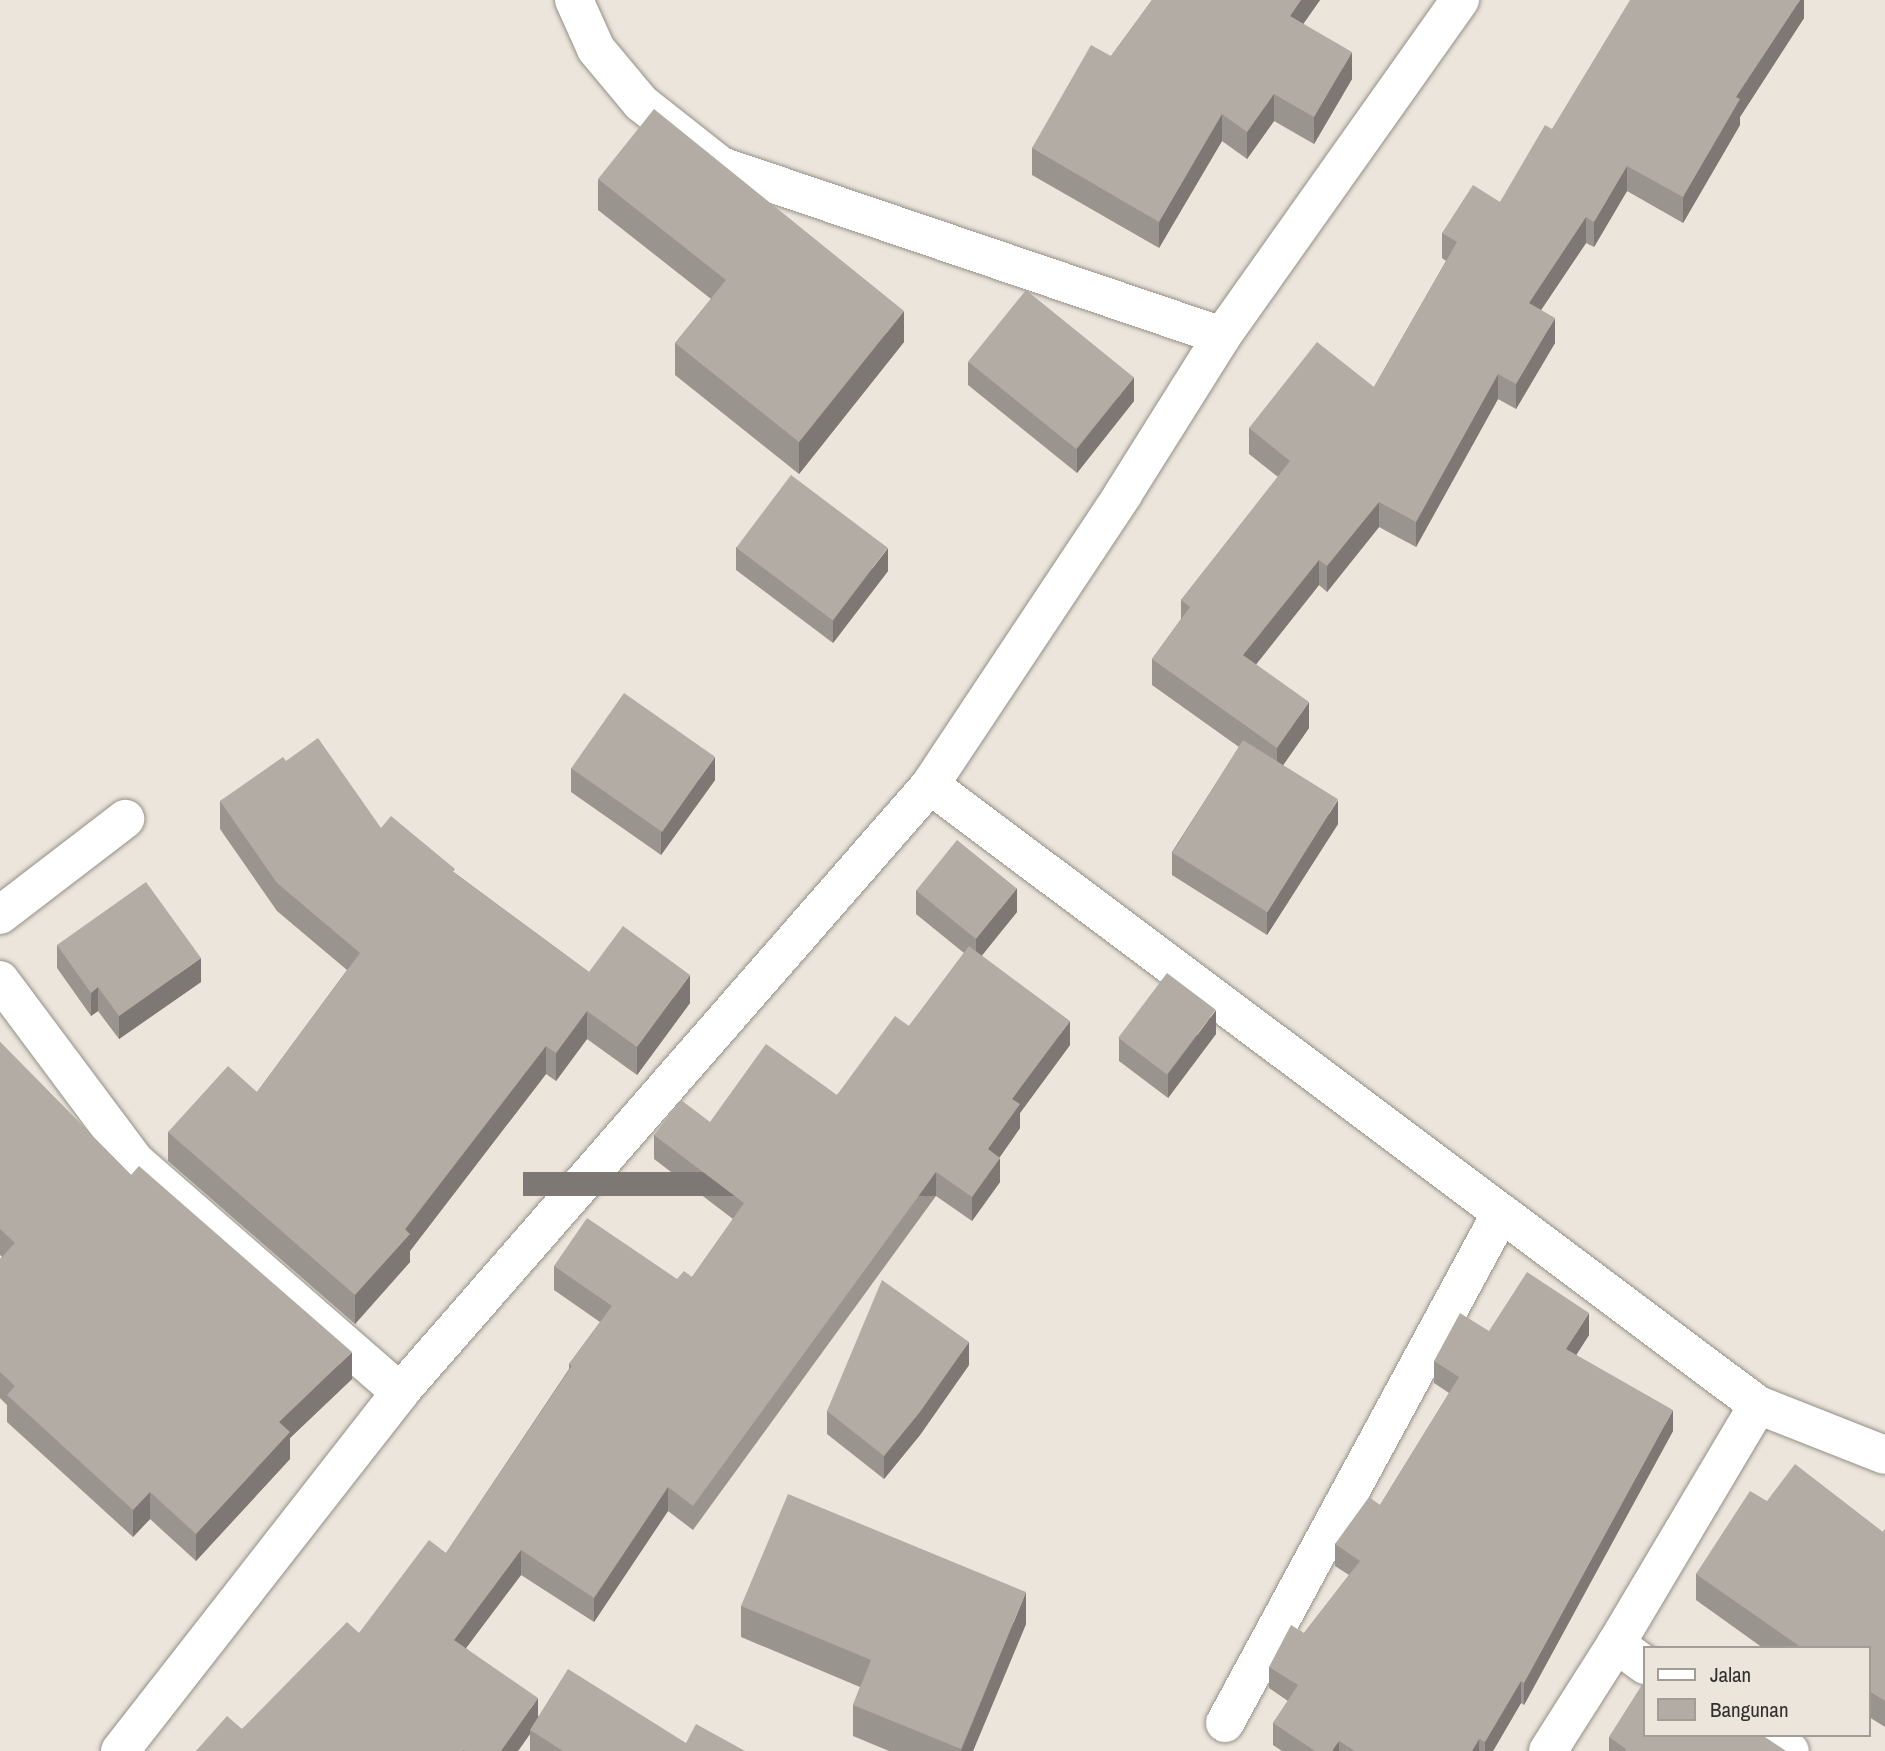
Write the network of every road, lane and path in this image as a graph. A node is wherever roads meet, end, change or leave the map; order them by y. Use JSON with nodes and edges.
{"nodes":[{"id":1,"x":574,"y":0,"type":"edge"},
{"id":2,"x":1460,"y":0,"type":"edge"},
{"id":3,"x":1222,"y":336,"type":"junction"},
{"id":4,"x":930,"y":785,"type":"junction"},
{"id":5,"x":125,"y":819,"type":"dead end"},
{"id":6,"x":0,"y":915,"type":"edge"},
{"id":7,"x":0,"y":980,"type":"edge"},
{"id":8,"x":1502,"y":1213,"type":"junction"},
{"id":9,"x":400,"y":1392,"type":"junction"},
{"id":10,"x":1758,"y":1405,"type":"junction"},
{"id":11,"x":1885,"y":1455,"type":"edge"},
{"id":12,"x":1631,"y":1655,"type":"edge"},
{"id":13,"x":1224,"y":1723,"type":"dead end"},
{"id":14,"x":1766,"y":1737,"type":"edge"},
{"id":15,"x":120,"y":1751,"type":"edge"},
{"id":16,"x":1548,"y":1751,"type":"edge"},
{"id":17,"x":1790,"y":1751,"type":"edge"}],
"edges":[{"from":1,"to":3,"type":"street"},
{"from":2,"to":3,"type":"street"},
{"from":3,"to":4,"type":"street"},
{"from":4,"to":8,"type":"street"},
{"from":4,"to":9,"type":"street"},
{"from":5,"to":6,"type":"street"},
{"from":7,"to":9,"type":"street"},
{"from":8,"to":10,"type":"street"},
{"from":8,"to":13,"type":"street"},
{"from":9,"to":15,"type":"street"},
{"from":10,"to":11,"type":"street"},
{"from":10,"to":12,"type":"street"},
{"from":12,"to":16,"type":"street"},
{"from":14,"to":17,"type":"street"}]}
